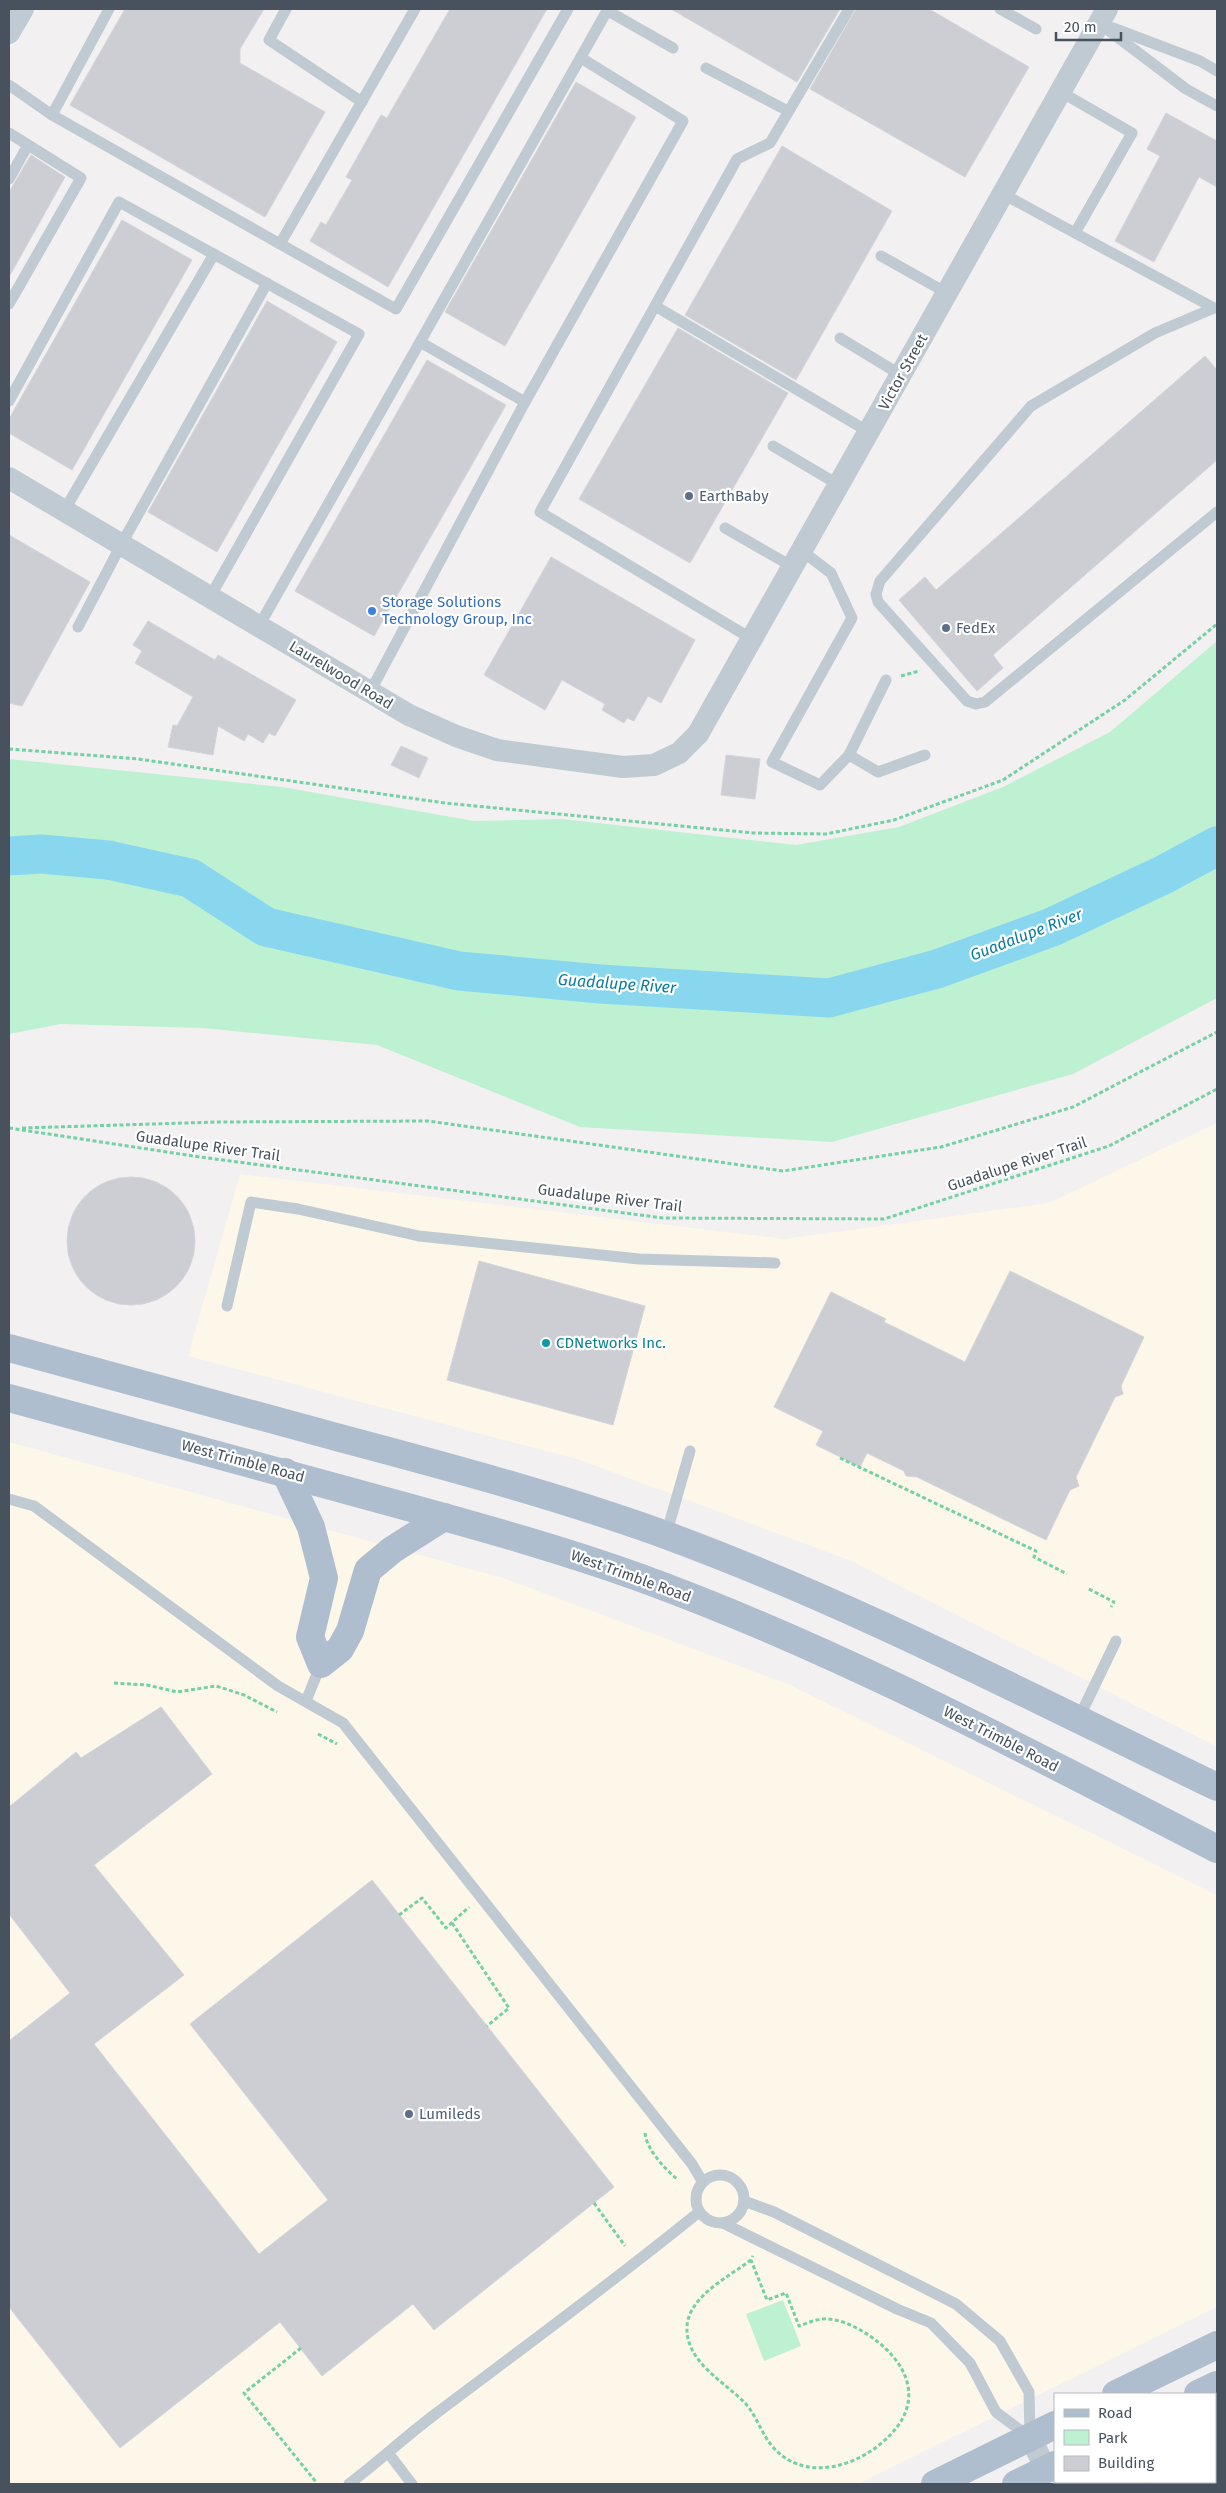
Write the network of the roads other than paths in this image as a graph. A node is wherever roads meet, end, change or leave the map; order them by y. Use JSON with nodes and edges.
{"nodes":[{"id":1,"x":23,"y":9,"type":"edge"},
{"id":2,"x":109,"y":9,"type":"edge"},
{"id":3,"x":286,"y":9,"type":"edge"},
{"id":4,"x":415,"y":9,"type":"edge"},
{"id":5,"x":568,"y":9,"type":"edge"},
{"id":6,"x":849,"y":9,"type":"edge"},
{"id":7,"x":1000,"y":9,"type":"edge"},
{"id":8,"x":608,"y":10,"type":"edge"},
{"id":9,"x":1103,"y":16,"type":"edge"},
{"id":10,"x":1036,"y":29,"type":"dead end"},
{"id":11,"x":9,"y":31,"type":"edge"},
{"id":12,"x":674,"y":48,"type":"dead end"},
{"id":13,"x":581,"y":58,"type":"junction"},
{"id":14,"x":706,"y":68,"type":"dead end"},
{"id":15,"x":1217,"y":70,"type":"edge"},
{"id":16,"x":9,"y":85,"type":"edge"},
{"id":17,"x":1061,"y":92,"type":"junction"},
{"id":18,"x":362,"y":102,"type":"junction"},
{"id":19,"x":1217,"y":106,"type":"edge"},
{"id":20,"x":788,"y":111,"type":"junction"},
{"id":21,"x":52,"y":115,"type":"junction"},
{"id":22,"x":9,"y":133,"type":"edge"},
{"id":23,"x":28,"y":145,"type":"junction"},
{"id":24,"x":9,"y":179,"type":"edge"},
{"id":25,"x":1003,"y":194,"type":"junction"},
{"id":26,"x":1075,"y":233,"type":"junction"},
{"id":27,"x":280,"y":244,"type":"junction"},
{"id":28,"x":214,"y":254,"type":"junction"},
{"id":29,"x":882,"y":256,"type":"dead end"},
{"id":30,"x":267,"y":283,"type":"junction"},
{"id":31,"x":947,"y":293,"type":"junction"},
{"id":32,"x":9,"y":304,"type":"edge"},
{"id":33,"x":655,"y":306,"type":"junction"},
{"id":34,"x":1216,"y":306,"type":"edge"},
{"id":35,"x":840,"y":338,"type":"dead end"},
{"id":36,"x":420,"y":342,"type":"junction"},
{"id":37,"x":901,"y":375,"type":"junction"},
{"id":38,"x":9,"y":401,"type":"edge"},
{"id":39,"x":525,"y":402,"type":"junction"},
{"id":40,"x":869,"y":432,"type":"junction"},
{"id":41,"x":772,"y":446,"type":"dead end"},
{"id":42,"x":9,"y":478,"type":"edge"},
{"id":43,"x":839,"y":485,"type":"junction"},
{"id":44,"x":64,"y":511,"type":"junction"},
{"id":45,"x":1217,"y":512,"type":"edge"},
{"id":46,"x":725,"y":528,"type":"dead end"},
{"id":47,"x":121,"y":545,"type":"junction"},
{"id":48,"x":797,"y":559,"type":"junction"},
{"id":49,"x":210,"y":597,"type":"junction"},
{"id":50,"x":259,"y":626,"type":"junction"},
{"id":51,"x":78,"y":628,"type":"dead end"},
{"id":52,"x":752,"y":639,"type":"junction"},
{"id":53,"x":886,"y":680,"type":"dead end"},
{"id":54,"x":370,"y":692,"type":"junction"},
{"id":55,"x":698,"y":734,"type":"joint"},
{"id":56,"x":849,"y":755,"type":"junction"},
{"id":57,"x":925,"y":755,"type":"dead end"},
{"id":58,"x":775,"y":1263,"type":"dead end"},
{"id":59,"x":227,"y":1306,"type":"dead end"},
{"id":60,"x":9,"y":1348,"type":"edge"},
{"id":61,"x":9,"y":1398,"type":"edge"},
{"id":62,"x":690,"y":1450,"type":"dead end"},
{"id":63,"x":285,"y":1472,"type":"junction"},
{"id":64,"x":9,"y":1499,"type":"edge"},
{"id":65,"x":444,"y":1517,"type":"junction"},
{"id":66,"x":666,"y":1535,"type":"junction"},
{"id":67,"x":318,"y":1599,"type":"junction"},
{"id":68,"x":356,"y":1609,"type":"junction"},
{"id":69,"x":1116,"y":1640,"type":"dead end"},
{"id":70,"x":322,"y":1664,"type":"junction"},
{"id":71,"x":306,"y":1701,"type":"junction"},
{"id":72,"x":1078,"y":1720,"type":"junction"},
{"id":73,"x":1217,"y":1787,"type":"edge"},
{"id":74,"x":1217,"y":1849,"type":"edge"},
{"id":75,"x":702,"y":2181,"type":"junction"},
{"id":76,"x":744,"y":2201,"type":"junction"},
{"id":77,"x":699,"y":2212,"type":"junction"},
{"id":78,"x":724,"y":2223,"type":"junction"},
{"id":79,"x":1217,"y":2345,"type":"edge"},
{"id":80,"x":1217,"y":2384,"type":"edge"},
{"id":81,"x":1118,"y":2393,"type":"edge"},
{"id":82,"x":1200,"y":2393,"type":"edge"},
{"id":83,"x":1054,"y":2425,"type":"edge"},
{"id":84,"x":1030,"y":2437,"type":"junction"},
{"id":85,"x":389,"y":2454,"type":"junction"},
{"id":86,"x":1050,"y":2470,"type":"edge"},
{"id":87,"x":349,"y":2484,"type":"edge"},
{"id":88,"x":412,"y":2484,"type":"edge"},
{"id":89,"x":935,"y":2484,"type":"edge"},
{"id":90,"x":1016,"y":2484,"type":"edge"}],
"edges":[{"from":1,"to":11,"type":"street"},
{"from":2,"to":21,"type":"lane"},
{"from":3,"to":18,"type":"lane"},
{"from":4,"to":18,"type":"lane"},
{"from":5,"to":27,"type":"lane"},
{"from":6,"to":20,"type":"lane"},
{"from":7,"to":10,"type":"lane"},
{"from":8,"to":12,"type":"lane"},
{"from":8,"to":13,"type":"lane"},
{"from":9,"to":15,"type":"lane"},
{"from":9,"to":17,"type":"street","name":"Victor Street"},
{"from":9,"to":19,"type":"lane"},
{"from":13,"to":36,"type":"lane"},
{"from":13,"to":39,"type":"lane"},
{"from":14,"to":20,"type":"lane"},
{"from":16,"to":21,"type":"lane"},
{"from":17,"to":25,"type":"street","name":"Victor Street"},
{"from":17,"to":26,"type":"lane"},
{"from":18,"to":27,"type":"lane"},
{"from":20,"to":33,"type":"lane"},
{"from":21,"to":27,"type":"lane"},
{"from":22,"to":23,"type":"lane"},
{"from":23,"to":24,"type":"lane"},
{"from":23,"to":32,"type":"lane"},
{"from":25,"to":26,"type":"lane"},
{"from":25,"to":31,"type":"street","name":"Victor Street"},
{"from":26,"to":34,"type":"lane"},
{"from":28,"to":30,"type":"lane"},
{"from":28,"to":38,"type":"lane"},
{"from":28,"to":44,"type":"lane"},
{"from":29,"to":31,"type":"lane"},
{"from":30,"to":47,"type":"lane"},
{"from":30,"to":49,"type":"lane"},
{"from":31,"to":37,"type":"street","name":"Victor Street"},
{"from":33,"to":40,"type":"lane"},
{"from":33,"to":52,"type":"lane"},
{"from":34,"to":45,"type":"lane"},
{"from":35,"to":37,"type":"lane"},
{"from":36,"to":39,"type":"lane"},
{"from":36,"to":50,"type":"lane"},
{"from":37,"to":40,"type":"street","name":"Victor Street"},
{"from":39,"to":54,"type":"lane"},
{"from":40,"to":43,"type":"street","name":"Victor Street"},
{"from":41,"to":43,"type":"lane"},
{"from":42,"to":44,"type":"street","name":"Laurelwood Road"},
{"from":43,"to":48,"type":"street","name":"Victor Street"},
{"from":44,"to":47,"type":"street","name":"Laurelwood Road"},
{"from":46,"to":48,"type":"lane"},
{"from":47,"to":49,"type":"street","name":"Laurelwood Road"},
{"from":47,"to":51,"type":"lane"},
{"from":48,"to":52,"type":"street","name":"Victor Street"},
{"from":48,"to":56,"type":"lane"},
{"from":49,"to":50,"type":"street","name":"Laurelwood Road"},
{"from":50,"to":54,"type":"street","name":"Laurelwood Road"},
{"from":52,"to":55,"type":"street","name":"Victor Street"},
{"from":53,"to":56,"type":"lane"},
{"from":54,"to":55,"type":"street","name":"Laurelwood Road"},
{"from":56,"to":57,"type":"lane"},
{"from":58,"to":59,"type":"lane"},
{"from":60,"to":66,"type":"main road"},
{"from":61,"to":63,"type":"main road","name":"West Trimble Road"},
{"from":62,"to":66,"type":"lane"},
{"from":63,"to":65,"type":"main road","name":"West Trimble Road"},
{"from":63,"to":67,"type":"main road"},
{"from":64,"to":71,"type":"lane"},
{"from":65,"to":68,"type":"main road"},
{"from":65,"to":74,"type":"main road","name":"West Trimble Road"},
{"from":66,"to":72,"type":"main road"},
{"from":67,"to":68,"type":"main road"},
{"from":67,"to":70,"type":"main road"},
{"from":68,"to":70,"type":"main road"},
{"from":69,"to":72,"type":"lane"},
{"from":70,"to":71,"type":"lane"},
{"from":71,"to":75,"type":"lane"},
{"from":72,"to":73,"type":"main road"},
{"from":75,"to":76,"type":"lane"},
{"from":75,"to":77,"type":"lane"},
{"from":76,"to":78,"type":"lane"},
{"from":76,"to":84,"type":"lane"},
{"from":77,"to":78,"type":"lane"},
{"from":77,"to":85,"type":"lane"},
{"from":78,"to":84,"type":"lane"},
{"from":79,"to":81,"type":"main road"},
{"from":80,"to":82,"type":"main road"},
{"from":83,"to":84,"type":"main road"},
{"from":84,"to":86,"type":"street"},
{"from":84,"to":89,"type":"main road"},
{"from":85,"to":87,"type":"lane"},
{"from":85,"to":88,"type":"lane"},
{"from":86,"to":90,"type":"main road"}]}
